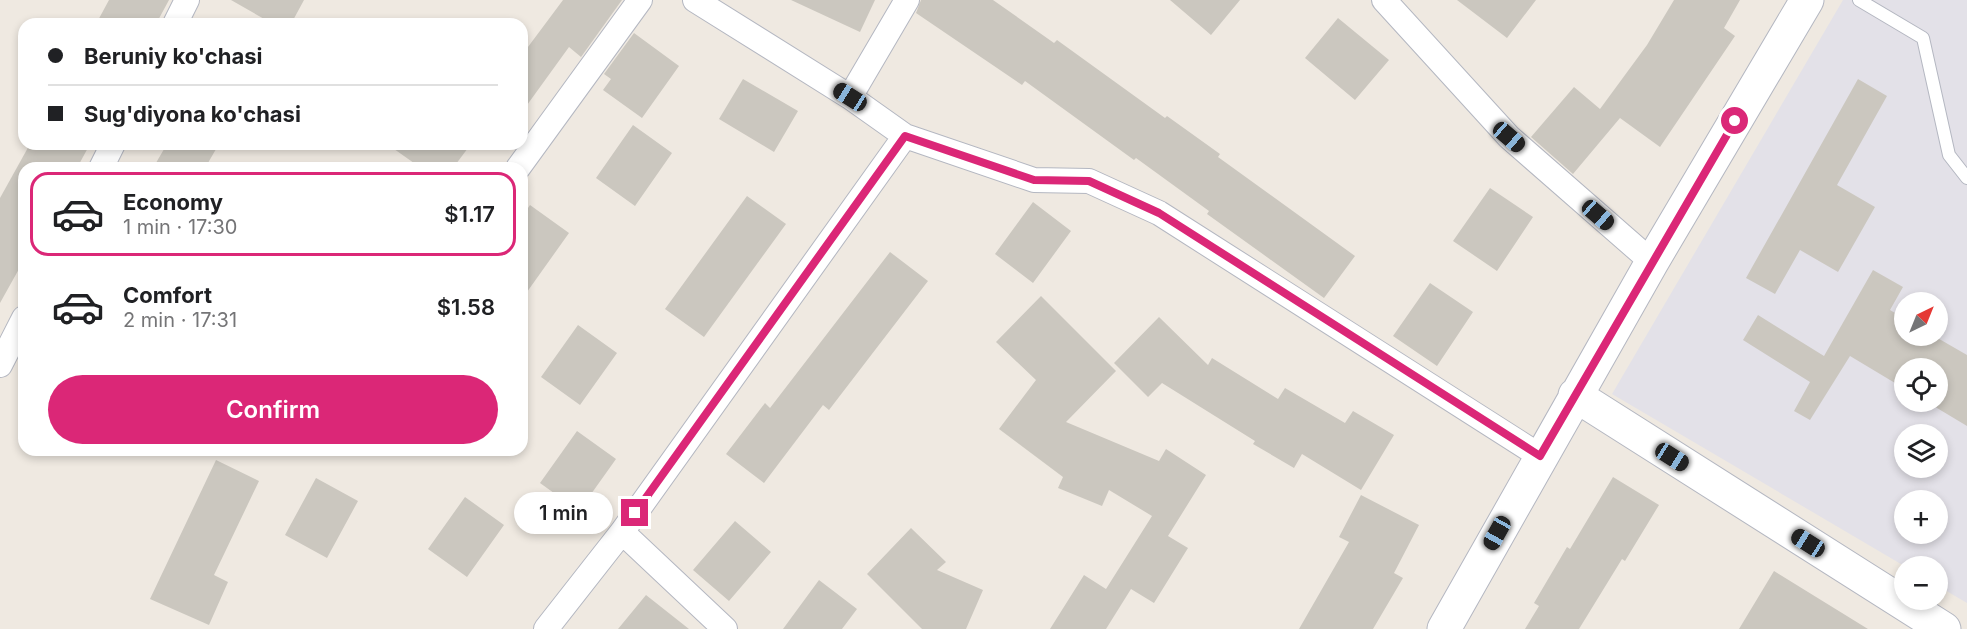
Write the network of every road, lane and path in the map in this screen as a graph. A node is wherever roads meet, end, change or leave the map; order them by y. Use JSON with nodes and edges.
{"nodes":[{"id":1,"x":187,"y":0,"type":"edge"},
{"id":2,"x":640,"y":0,"type":"edge"},
{"id":3,"x":695,"y":0,"type":"edge"},
{"id":4,"x":907,"y":0,"type":"edge"},
{"id":5,"x":1384,"y":0,"type":"edge"},
{"id":6,"x":1807,"y":0,"type":"edge"},
{"id":7,"x":1859,"y":0,"type":"edge"},
{"id":8,"x":178,"y":18,"type":"edge"},
{"id":9,"x":850,"y":97,"type":"junction"},
{"id":10,"x":905,"y":136,"type":"junction"},
{"id":11,"x":522,"y":162,"type":"edge"},
{"id":12,"x":1967,"y":178,"type":"edge"},
{"id":13,"x":1652,"y":262,"type":"junction"},
{"id":14,"x":18,"y":330,"type":"edge"},
{"id":15,"x":0,"y":365,"type":"edge"},
{"id":16,"x":1575,"y":395,"type":"junction"},
{"id":17,"x":1540,"y":456,"type":"junction"},
{"id":18,"x":622,"y":532,"type":"junction"},
{"id":19,"x":546,"y":629,"type":"edge"},
{"id":20,"x":725,"y":629,"type":"edge"},
{"id":21,"x":1444,"y":629,"type":"edge"},
{"id":22,"x":1944,"y":629,"type":"edge"}],
"edges":[{"from":1,"to":8,"type":"street"},
{"from":2,"to":11,"type":"street"},
{"from":3,"to":9,"type":"street"},
{"from":4,"to":9,"type":"street"},
{"from":5,"to":13,"type":"street"},
{"from":6,"to":13,"type":"street"},
{"from":7,"to":12,"type":"lane"},
{"from":9,"to":10,"type":"street"},
{"from":10,"to":17,"type":"street"},
{"from":10,"to":18,"type":"street"},
{"from":13,"to":16,"type":"street"},
{"from":14,"to":15,"type":"street"},
{"from":16,"to":17,"type":"street"},
{"from":16,"to":22,"type":"street"},
{"from":17,"to":21,"type":"street"},
{"from":18,"to":19,"type":"street"},
{"from":18,"to":20,"type":"street"}]}
